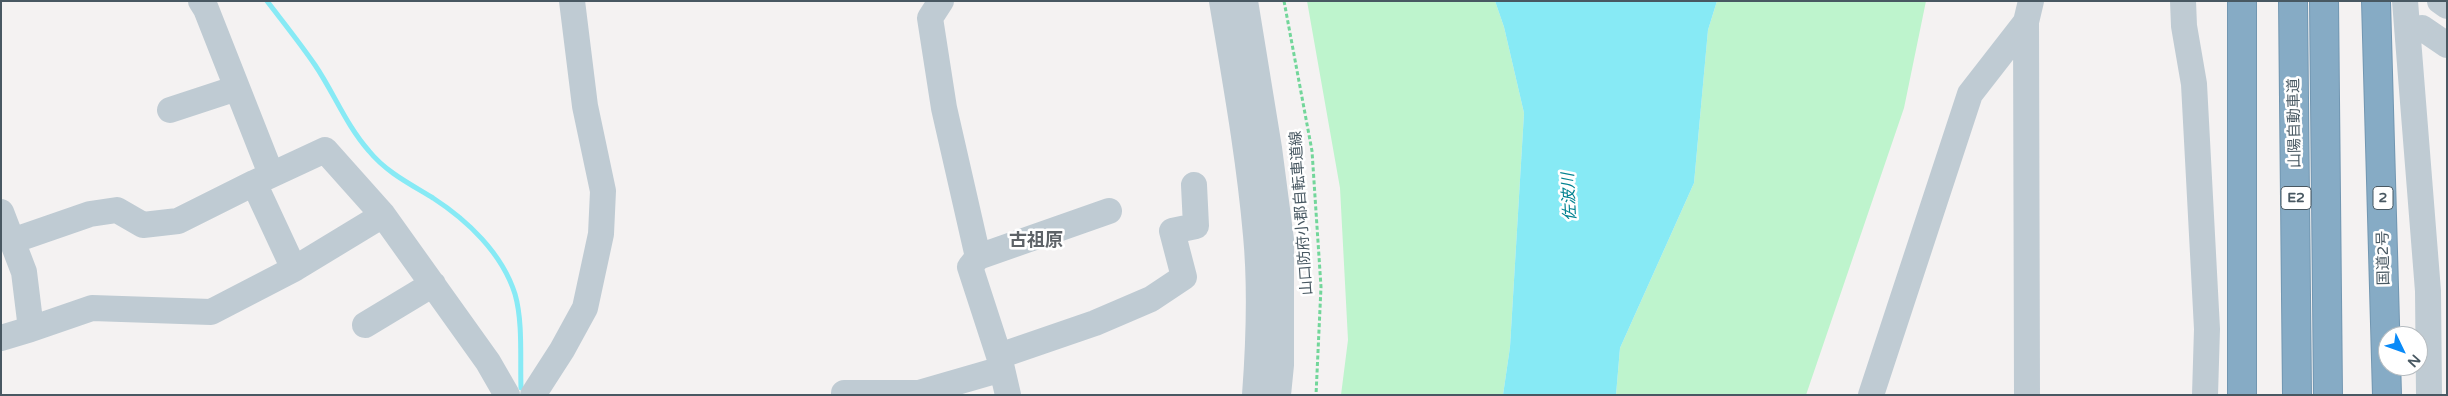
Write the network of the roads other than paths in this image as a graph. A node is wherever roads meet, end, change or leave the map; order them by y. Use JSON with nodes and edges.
{"nodes":[{"id":1,"x":201,"y":1,"type":"edge"},
{"id":2,"x":572,"y":1,"type":"edge"},
{"id":3,"x":941,"y":1,"type":"edge"},
{"id":4,"x":1222,"y":1,"type":"edge"},
{"id":5,"x":1245,"y":1,"type":"edge"},
{"id":6,"x":2183,"y":1,"type":"edge"},
{"id":7,"x":2242,"y":1,"type":"edge"},
{"id":8,"x":2293,"y":1,"type":"edge"},
{"id":9,"x":2324,"y":1,"type":"edge"},
{"id":10,"x":2376,"y":1,"type":"edge"},
{"id":11,"x":2405,"y":1,"type":"edge"},
{"id":12,"x":2440,"y":1,"type":"edge"},
{"id":13,"x":2447,"y":6,"type":"edge"},
{"id":14,"x":2028,"y":12,"type":"edge"},
{"id":15,"x":2422,"y":28,"type":"dead end"},
{"id":16,"x":2447,"y":44,"type":"edge"},
{"id":17,"x":237,"y":88,"type":"junction"},
{"id":18,"x":170,"y":110,"type":"dead end"},
{"id":19,"x":262,"y":178,"type":"junction"},
{"id":20,"x":1194,"y":185,"type":"dead end"},
{"id":21,"x":1109,"y":211,"type":"dead end"},
{"id":22,"x":1,"y":212,"type":"edge"},
{"id":23,"x":383,"y":215,"type":"junction"},
{"id":24,"x":12,"y":240,"type":"junction"},
{"id":25,"x":978,"y":257,"type":"junction"},
{"id":26,"x":294,"y":269,"type":"junction"},
{"id":27,"x":433,"y":284,"type":"junction"},
{"id":28,"x":365,"y":325,"type":"dead end"},
{"id":29,"x":32,"y":329,"type":"junction"},
{"id":30,"x":1,"y":338,"type":"edge"},
{"id":31,"x":1000,"y":363,"type":"junction"},
{"id":32,"x":844,"y":393,"type":"dead end"},
{"id":33,"x":507,"y":395,"type":"edge"},
{"id":34,"x":533,"y":395,"type":"edge"},
{"id":35,"x":1008,"y":395,"type":"edge"},
{"id":36,"x":1255,"y":395,"type":"edge"},
{"id":37,"x":1278,"y":395,"type":"edge"},
{"id":38,"x":1871,"y":395,"type":"edge"},
{"id":39,"x":2027,"y":395,"type":"edge"},
{"id":40,"x":2205,"y":395,"type":"edge"},
{"id":41,"x":2242,"y":395,"type":"edge"},
{"id":42,"x":2297,"y":395,"type":"edge"},
{"id":43,"x":2328,"y":395,"type":"edge"},
{"id":44,"x":2387,"y":395,"type":"edge"},
{"id":45,"x":2428,"y":395,"type":"edge"}],
"edges":[{"from":1,"to":17,"type":"street"},
{"from":2,"to":34,"type":"street"},
{"from":3,"to":25,"type":"street"},
{"from":4,"to":36,"type":"street"},
{"from":5,"to":37,"type":"street"},
{"from":6,"to":40,"type":"street"},
{"from":7,"to":41,"type":"highway"},
{"from":8,"to":42,"type":"highway","name":"山陽自動車道","number":"E2"},
{"from":9,"to":43,"type":"highway","name":"山陽自動車道","number":"E2"},
{"from":10,"to":44,"type":"highway","name":"国道2号","number":"2"},
{"from":11,"to":45,"type":"street"},
{"from":12,"to":13,"type":"street"},
{"from":14,"to":38,"type":"street"},
{"from":14,"to":39,"type":"street"},
{"from":15,"to":16,"type":"street"},
{"from":17,"to":18,"type":"street"},
{"from":17,"to":19,"type":"street"},
{"from":19,"to":23,"type":"street"},
{"from":19,"to":24,"type":"street"},
{"from":19,"to":26,"type":"street"},
{"from":20,"to":31,"type":"street"},
{"from":21,"to":25,"type":"street"},
{"from":22,"to":24,"type":"street"},
{"from":23,"to":26,"type":"street"},
{"from":23,"to":27,"type":"street"},
{"from":24,"to":29,"type":"street"},
{"from":25,"to":31,"type":"street"},
{"from":26,"to":29,"type":"street"},
{"from":27,"to":28,"type":"street"},
{"from":27,"to":33,"type":"street"},
{"from":29,"to":30,"type":"street"},
{"from":31,"to":32,"type":"street"},
{"from":31,"to":35,"type":"street"}]}
